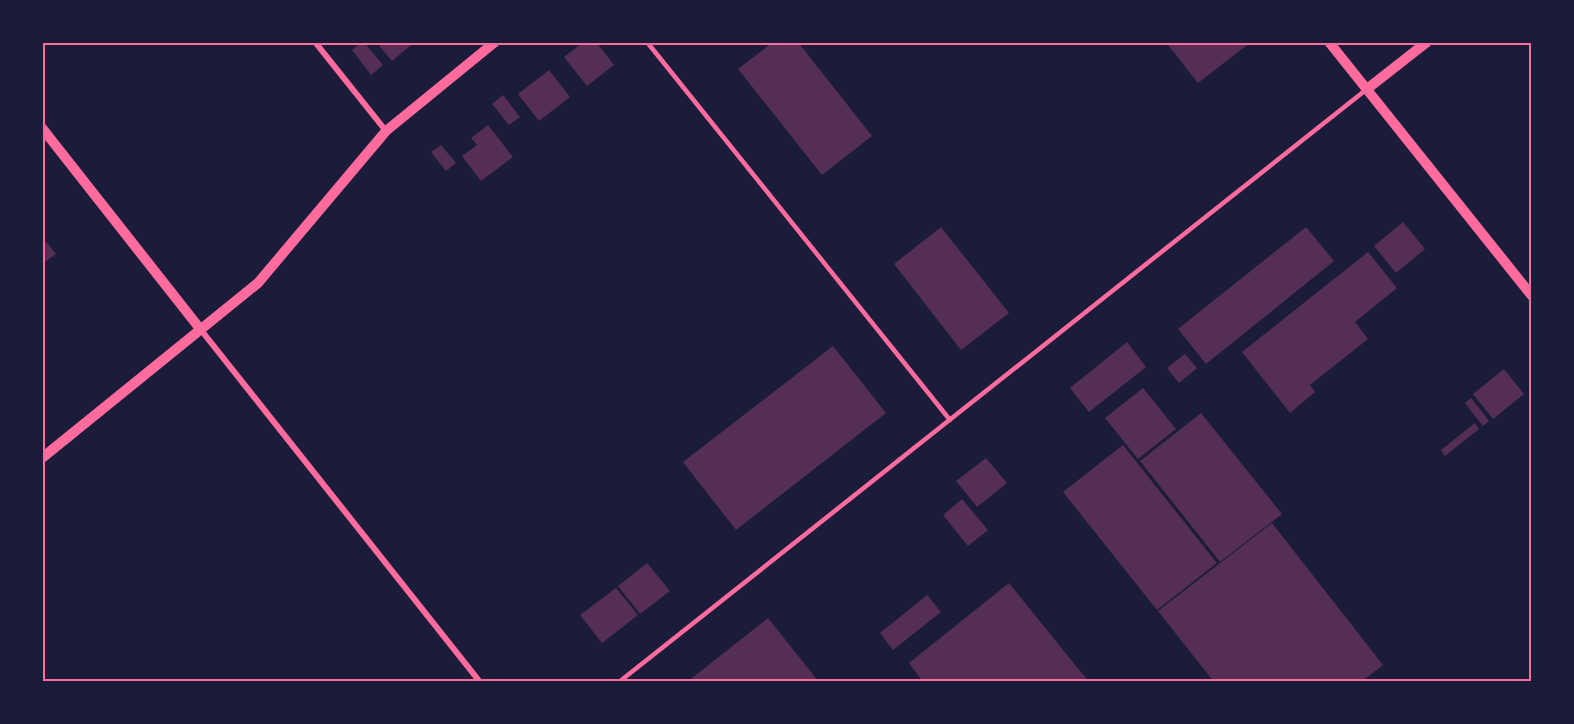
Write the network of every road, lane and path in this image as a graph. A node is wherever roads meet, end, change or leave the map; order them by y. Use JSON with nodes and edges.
{"nodes":[{"id":1,"x":315,"y":42,"type":"edge"},
{"id":2,"x":495,"y":42,"type":"edge"},
{"id":3,"x":647,"y":42,"type":"edge"},
{"id":4,"x":1329,"y":42,"type":"edge"},
{"id":5,"x":1427,"y":42,"type":"edge"},
{"id":6,"x":1367,"y":89,"type":"junction"},
{"id":7,"x":42,"y":128,"type":"edge"},
{"id":8,"x":386,"y":130,"type":"junction"},
{"id":9,"x":1532,"y":296,"type":"edge"},
{"id":10,"x":201,"y":330,"type":"junction"},
{"id":11,"x":950,"y":420,"type":"junction"},
{"id":12,"x":42,"y":458,"type":"edge"},
{"id":13,"x":480,"y":682,"type":"edge"},
{"id":14,"x":619,"y":682,"type":"edge"}],
"edges":[{"from":1,"to":8,"type":"street"},
{"from":2,"to":8,"type":"street"},
{"from":3,"to":11,"type":"lane"},
{"from":4,"to":6,"type":"street"},
{"from":5,"to":6,"type":"street"},
{"from":6,"to":9,"type":"street"},
{"from":6,"to":11,"type":"lane"},
{"from":7,"to":10,"type":"street"},
{"from":8,"to":10,"type":"street"},
{"from":10,"to":12,"type":"street"},
{"from":10,"to":13,"type":"street"},
{"from":11,"to":14,"type":"lane"}]}
